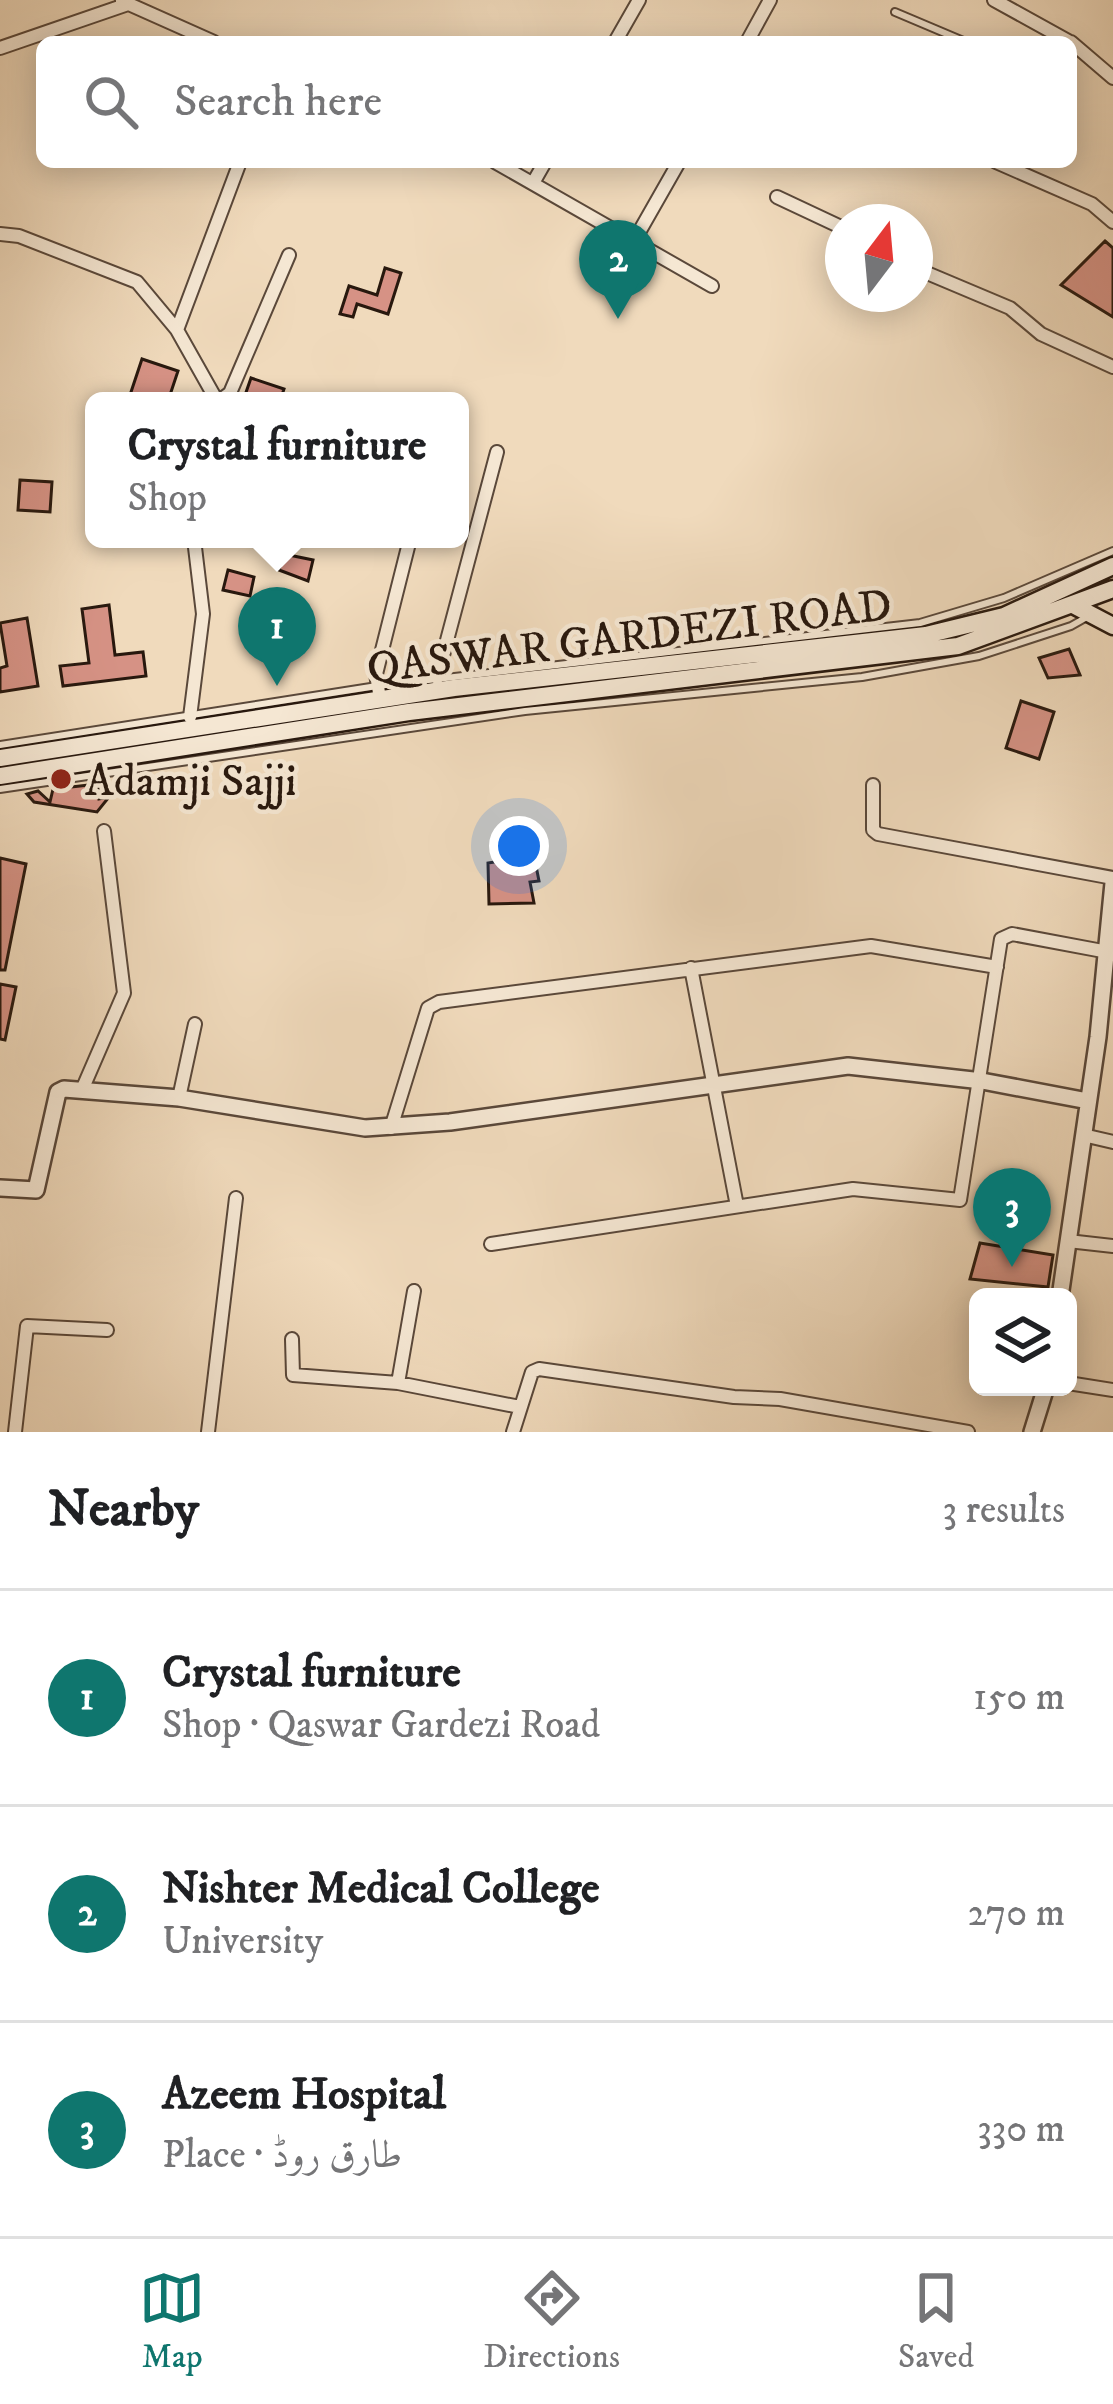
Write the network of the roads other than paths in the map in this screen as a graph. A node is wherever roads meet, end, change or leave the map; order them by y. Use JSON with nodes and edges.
{"nodes":[{"id":1,"x":639,"y":0,"type":"edge"},
{"id":2,"x":770,"y":0,"type":"edge"},
{"id":3,"x":994,"y":0,"type":"edge"},
{"id":4,"x":123,"y":2,"type":"edge"},
{"id":5,"x":896,"y":12,"type":"dead end"},
{"id":6,"x":1037,"y":26,"type":"junction"},
{"id":7,"x":200,"y":36,"type":"edge"},
{"id":8,"x":618,"y":36,"type":"edge"},
{"id":9,"x":750,"y":36,"type":"edge"},
{"id":10,"x":952,"y":36,"type":"edge"},
{"id":11,"x":1033,"y":36,"type":"edge"},
{"id":12,"x":1058,"y":36,"type":"edge"},
{"id":13,"x":1077,"y":47,"type":"edge"},
{"id":14,"x":0,"y":48,"type":"edge"},
{"id":15,"x":1113,"y":78,"type":"edge"},
{"id":16,"x":238,"y":168,"type":"edge"},
{"id":17,"x":506,"y":168,"type":"edge"},
{"id":18,"x":541,"y":168,"type":"edge"},
{"id":19,"x":676,"y":168,"type":"edge"},
{"id":20,"x":1010,"y":168,"type":"edge"},
{"id":21,"x":532,"y":183,"type":"junction"},
{"id":22,"x":777,"y":197,"type":"dead end"},
{"id":23,"x":825,"y":220,"type":"edge"},
{"id":24,"x":1113,"y":222,"type":"edge"},
{"id":25,"x":0,"y":234,"type":"edge"},
{"id":26,"x":634,"y":242,"type":"junction"},
{"id":27,"x":289,"y":256,"type":"dead end"},
{"id":28,"x":933,"y":276,"type":"edge"},
{"id":29,"x":712,"y":286,"type":"dead end"},
{"id":30,"x":177,"y":330,"type":"junction"},
{"id":31,"x":1113,"y":367,"type":"edge"},
{"id":32,"x":213,"y":392,"type":"edge"},
{"id":33,"x":230,"y":392,"type":"edge"},
{"id":34,"x":496,"y":452,"type":"dead end"},
{"id":35,"x":193,"y":548,"type":"edge"},
{"id":36,"x":408,"y":548,"type":"edge"},
{"id":37,"x":1113,"y":551,"type":"edge"},
{"id":38,"x":1113,"y":566,"type":"edge"},
{"id":39,"x":1113,"y":589,"type":"edge"},
{"id":40,"x":999,"y":609,"type":"junction"},
{"id":41,"x":1080,"y":609,"type":"junction"},
{"id":42,"x":1113,"y":626,"type":"edge"},
{"id":43,"x":437,"y":679,"type":"junction"},
{"id":44,"x":378,"y":692,"type":"junction"},
{"id":45,"x":190,"y":717,"type":"junction"},
{"id":46,"x":214,"y":718,"type":"junction"},
{"id":47,"x":411,"y":719,"type":"junction"},
{"id":48,"x":0,"y":746,"type":"edge"},
{"id":49,"x":0,"y":758,"type":"edge"},
{"id":50,"x":0,"y":776,"type":"edge"},
{"id":51,"x":873,"y":785,"type":"dead end"},
{"id":52,"x":0,"y":789,"type":"edge"},
{"id":53,"x":104,"y":831,"type":"dead end"},
{"id":54,"x":1113,"y":881,"type":"edge"},
{"id":55,"x":1108,"y":952,"type":"junction"},
{"id":56,"x":997,"y":967,"type":"junction"},
{"id":57,"x":691,"y":968,"type":"junction"},
{"id":58,"x":1109,"y":976,"type":"edge"},
{"id":59,"x":195,"y":1024,"type":"dead end"},
{"id":60,"x":982,"y":1081,"type":"junction"},
{"id":61,"x":713,"y":1084,"type":"junction"},
{"id":62,"x":82,"y":1090,"type":"junction"},
{"id":63,"x":179,"y":1098,"type":"junction"},
{"id":64,"x":1088,"y":1101,"type":"junction"},
{"id":65,"x":391,"y":1128,"type":"junction"},
{"id":66,"x":1083,"y":1135,"type":"junction"},
{"id":67,"x":1113,"y":1142,"type":"edge"},
{"id":68,"x":0,"y":1188,"type":"edge"},
{"id":69,"x":236,"y":1198,"type":"dead end"},
{"id":70,"x":737,"y":1206,"type":"junction"},
{"id":71,"x":1068,"y":1241,"type":"junction"},
{"id":72,"x":491,"y":1244,"type":"dead end"},
{"id":73,"x":1113,"y":1246,"type":"edge"},
{"id":74,"x":1061,"y":1288,"type":"edge"},
{"id":75,"x":414,"y":1291,"type":"dead end"},
{"id":76,"x":107,"y":1330,"type":"dead end"},
{"id":77,"x":292,"y":1339,"type":"dead end"},
{"id":78,"x":398,"y":1383,"type":"junction"},
{"id":79,"x":1077,"y":1384,"type":"edge"},
{"id":80,"x":1113,"y":1390,"type":"edge"},
{"id":81,"x":1043,"y":1396,"type":"edge"},
{"id":82,"x":520,"y":1407,"type":"junction"},
{"id":83,"x":14,"y":1432,"type":"edge"},
{"id":84,"x":208,"y":1432,"type":"edge"},
{"id":85,"x":513,"y":1432,"type":"edge"},
{"id":86,"x":968,"y":1432,"type":"edge"},
{"id":87,"x":1032,"y":1432,"type":"edge"}],
"edges":[{"from":1,"to":8,"type":"street"},
{"from":2,"to":9,"type":"street"},
{"from":3,"to":6,"type":"street"},
{"from":4,"to":7,"type":"street"},
{"from":4,"to":14,"type":"street"},
{"from":5,"to":10,"type":"lane"},
{"from":6,"to":11,"type":"street"},
{"from":6,"to":12,"type":"street"},
{"from":13,"to":15,"type":"street"},
{"from":16,"to":30,"type":"street"},
{"from":17,"to":21,"type":"street"},
{"from":18,"to":21,"type":"street"},
{"from":19,"to":26,"type":"street"},
{"from":20,"to":24,"type":"street"},
{"from":21,"to":26,"type":"street"},
{"from":22,"to":23,"type":"street"},
{"from":25,"to":30,"type":"street"},
{"from":26,"to":29,"type":"street"},
{"from":27,"to":33,"type":"street"},
{"from":28,"to":31,"type":"street"},
{"from":30,"to":32,"type":"street"},
{"from":34,"to":43,"type":"street"},
{"from":35,"to":45,"type":"street"},
{"from":36,"to":44,"type":"street"},
{"from":37,"to":40,"type":"lane"},
{"from":38,"to":40,"type":"main road","name":"QASWAR GARDEZI ROAD"},
{"from":39,"to":41,"type":"main road"},
{"from":40,"to":43,"type":"lane"},
{"from":40,"to":44,"type":"main road","name":"QASWAR GARDEZI ROAD"},
{"from":41,"to":42,"type":"main road"},
{"from":41,"to":47,"type":"main road"},
{"from":43,"to":44,"type":"lane"},
{"from":44,"to":46,"type":"main road","name":"QASWAR GARDEZI ROAD"},
{"from":45,"to":46,"type":"lane"},
{"from":45,"to":48,"type":"lane"},
{"from":46,"to":49,"type":"main road","name":"QASWAR GARDEZI ROAD"},
{"from":47,"to":50,"type":"main road"},
{"from":47,"to":52,"type":"lane"},
{"from":51,"to":54,"type":"street"},
{"from":53,"to":62,"type":"street"},
{"from":54,"to":55,"type":"street"},
{"from":55,"to":56,"type":"street"},
{"from":55,"to":58,"type":"street"},
{"from":56,"to":57,"type":"street"},
{"from":56,"to":60,"type":"street"},
{"from":57,"to":61,"type":"street"},
{"from":57,"to":65,"type":"street"},
{"from":58,"to":64,"type":"street"},
{"from":59,"to":63,"type":"street"},
{"from":60,"to":61,"type":"street"},
{"from":60,"to":64,"type":"street"},
{"from":60,"to":70,"type":"street"},
{"from":61,"to":65,"type":"street"},
{"from":61,"to":70,"type":"street"},
{"from":62,"to":63,"type":"street"},
{"from":62,"to":68,"type":"street"},
{"from":63,"to":65,"type":"street"},
{"from":64,"to":66,"type":"street"},
{"from":66,"to":67,"type":"street"},
{"from":66,"to":71,"type":"street"},
{"from":69,"to":84,"type":"street"},
{"from":70,"to":72,"type":"street"},
{"from":71,"to":73,"type":"street"},
{"from":71,"to":74,"type":"street"},
{"from":75,"to":78,"type":"street"},
{"from":76,"to":83,"type":"street"},
{"from":77,"to":78,"type":"street"},
{"from":78,"to":82,"type":"street"},
{"from":79,"to":80,"type":"street"},
{"from":81,"to":87,"type":"street"},
{"from":82,"to":85,"type":"street"},
{"from":82,"to":86,"type":"street"}]}
